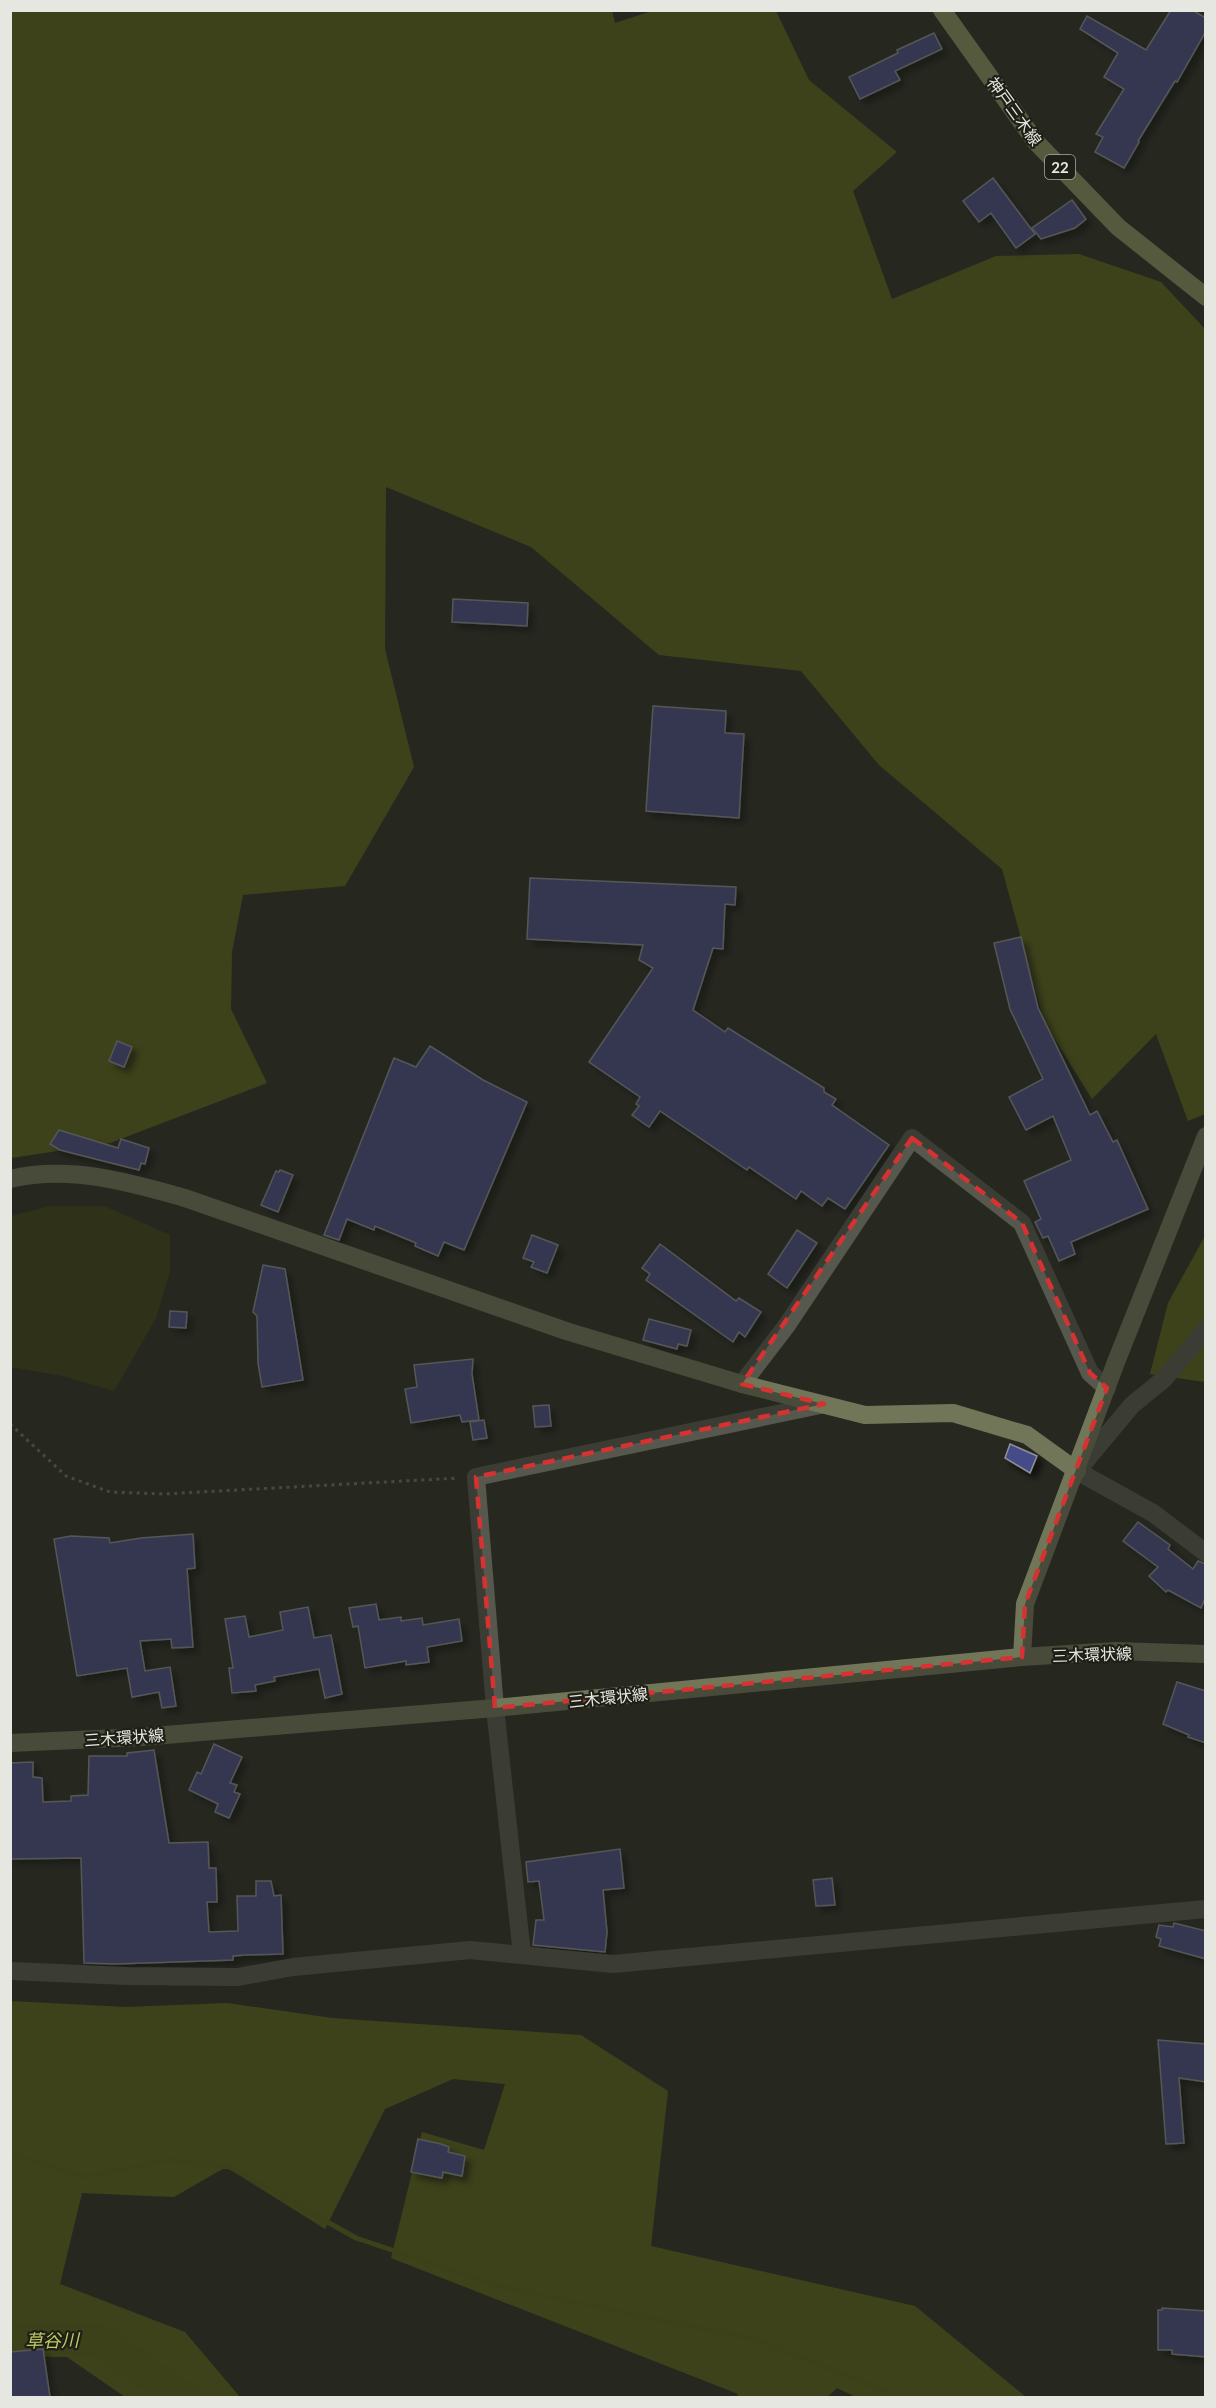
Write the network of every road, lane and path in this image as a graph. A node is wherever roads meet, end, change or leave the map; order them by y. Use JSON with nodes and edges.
{"nodes":[{"id":1,"x":942,"y":10,"type":"edge"},
{"id":2,"x":1206,"y":297,"type":"edge"},
{"id":3,"x":1206,"y":1136,"type":"edge"},
{"id":4,"x":10,"y":1179,"type":"edge"},
{"id":5,"x":1206,"y":1329,"type":"edge"},
{"id":6,"x":742,"y":1384,"type":"junction"},
{"id":7,"x":1107,"y":1389,"type":"junction"},
{"id":8,"x":820,"y":1405,"type":"junction"},
{"id":9,"x":10,"y":1424,"type":"edge"},
{"id":10,"x":1077,"y":1471,"type":"junction"},
{"id":11,"x":476,"y":1478,"type":"junction"},
{"id":12,"x":1206,"y":1553,"type":"edge"},
{"id":13,"x":1206,"y":1654,"type":"edge"},
{"id":14,"x":1022,"y":1657,"type":"junction"},
{"id":15,"x":495,"y":1708,"type":"junction"},
{"id":16,"x":10,"y":1743,"type":"edge"},
{"id":17,"x":1206,"y":1909,"type":"edge"},
{"id":18,"x":522,"y":1954,"type":"junction"},
{"id":19,"x":10,"y":1971,"type":"edge"}],
"edges":[{"from":1,"to":2,"type":"main road","name":"神戸三木線","number":"22"},
{"from":3,"to":7,"type":"street"},
{"from":4,"to":6,"type":"street"},
{"from":5,"to":10,"type":"street"},
{"from":6,"to":7,"type":"street"},
{"from":6,"to":8,"type":"street"},
{"from":7,"to":10,"type":"street"},
{"from":8,"to":10,"type":"street"},
{"from":8,"to":11,"type":"street"},
{"from":9,"to":11,"type":"path"},
{"from":10,"to":12,"type":"street"},
{"from":10,"to":14,"type":"street"},
{"from":11,"to":15,"type":"street"},
{"from":13,"to":14,"type":"street","name":"三木環状線"},
{"from":14,"to":15,"type":"street","name":"三木環状線"},
{"from":15,"to":16,"type":"street","name":"三木環状線"},
{"from":15,"to":18,"type":"street"},
{"from":17,"to":18,"type":"street"},
{"from":18,"to":19,"type":"street"}]}
